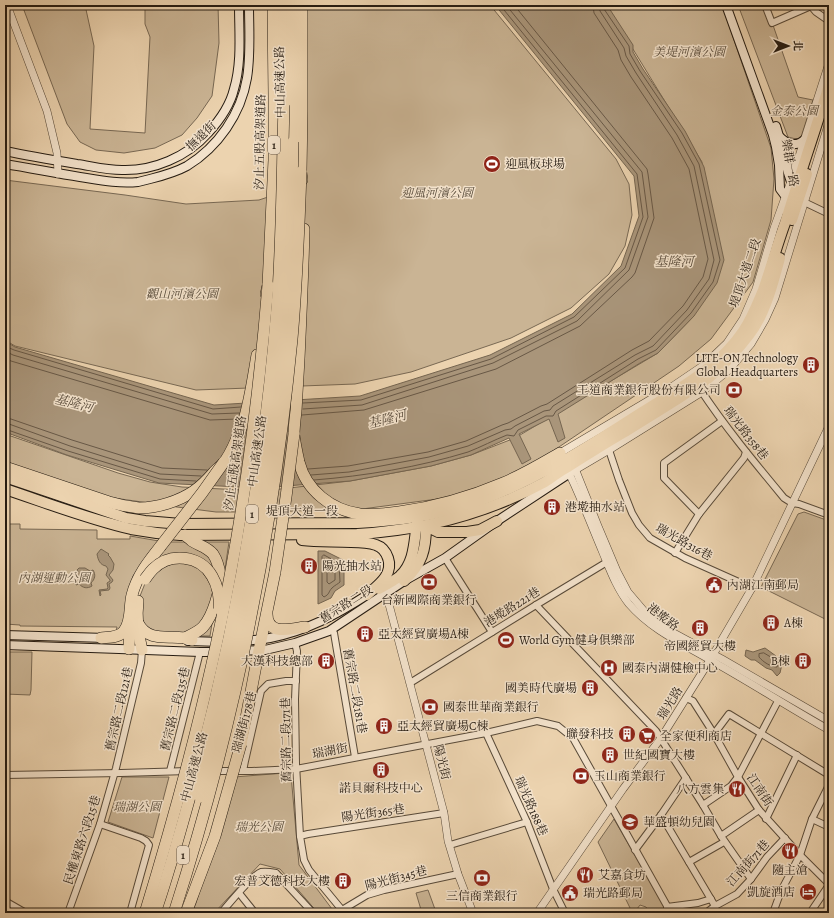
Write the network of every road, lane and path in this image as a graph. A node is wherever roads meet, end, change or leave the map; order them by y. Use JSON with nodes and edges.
{"nodes":[{"id":1,"x":7,"y":5,"type":"edge"},
{"id":2,"x":239,"y":5,"type":"edge"},
{"id":3,"x":249,"y":5,"type":"edge"},
{"id":4,"x":273,"y":5,"type":"edge"},
{"id":5,"x":283,"y":5,"type":"edge"},
{"id":6,"x":292,"y":5,"type":"edge"},
{"id":7,"x":302,"y":5,"type":"edge"},
{"id":8,"x":726,"y":5,"type":"edge"},
{"id":9,"x":732,"y":5,"type":"edge"},
{"id":10,"x":765,"y":5,"type":"edge"},
{"id":11,"x":811,"y":6,"type":"edge"},
{"id":12,"x":829,"y":21,"type":"edge"},
{"id":13,"x":829,"y":63,"type":"edge"},
{"id":14,"x":829,"y":85,"type":"edge"},
{"id":15,"x":829,"y":104,"type":"edge"},
{"id":16,"x":829,"y":122,"type":"edge"},
{"id":17,"x":779,"y":136,"type":"junction"},
{"id":18,"x":805,"y":139,"type":"junction"},
{"id":19,"x":5,"y":151,"type":"edge"},
{"id":20,"x":58,"y":161,"type":"junction"},
{"id":21,"x":5,"y":164,"type":"edge"},
{"id":22,"x":301,"y":172,"type":"junction"},
{"id":23,"x":58,"y":174,"type":"junction"},
{"id":24,"x":798,"y":193,"type":"junction"},
{"id":25,"x":786,"y":197,"type":"junction"},
{"id":26,"x":788,"y":213,"type":"junction"},
{"id":27,"x":829,"y":214,"type":"edge"},
{"id":28,"x":268,"y":285,"type":"junction"},
{"id":29,"x":694,"y":380,"type":"junction"},
{"id":30,"x":722,"y":420,"type":"junction"},
{"id":31,"x":829,"y":426,"type":"edge"},
{"id":32,"x":294,"y":434,"type":"junction"},
{"id":33,"x":610,"y":450,"type":"junction"},
{"id":34,"x":746,"y":452,"type":"junction"},
{"id":35,"x":224,"y":462,"type":"junction"},
{"id":36,"x":568,"y":462,"type":"junction"},
{"id":37,"x":5,"y":467,"type":"edge"},
{"id":38,"x":5,"y":477,"type":"edge"},
{"id":39,"x":5,"y":489,"type":"edge"},
{"id":40,"x":792,"y":503,"type":"junction"},
{"id":41,"x":699,"y":514,"type":"junction"},
{"id":42,"x":829,"y":515,"type":"edge"},
{"id":43,"x":418,"y":517,"type":"junction"},
{"id":44,"x":497,"y":521,"type":"junction"},
{"id":45,"x":421,"y":527,"type":"junction"},
{"id":46,"x":185,"y":535,"type":"junction"},
{"id":47,"x":262,"y":535,"type":"junction"},
{"id":48,"x":675,"y":553,"type":"junction"},
{"id":49,"x":445,"y":558,"type":"junction"},
{"id":50,"x":607,"y":562,"type":"junction"},
{"id":51,"x":404,"y":581,"type":"junction"},
{"id":52,"x":752,"y":588,"type":"junction"},
{"id":53,"x":386,"y":593,"type":"junction"},
{"id":54,"x":367,"y":595,"type":"junction"},
{"id":55,"x":536,"y":605,"type":"junction"},
{"id":56,"x":267,"y":610,"type":"junction"},
{"id":57,"x":130,"y":612,"type":"junction"},
{"id":58,"x":138,"y":624,"type":"junction"},
{"id":59,"x":305,"y":628,"type":"junction"},
{"id":60,"x":332,"y":629,"type":"junction"},
{"id":61,"x":492,"y":632,"type":"junction"},
{"id":62,"x":5,"y":635,"type":"edge"},
{"id":63,"x":101,"y":638,"type":"junction"},
{"id":64,"x":189,"y":640,"type":"junction"},
{"id":65,"x":217,"y":642,"type":"junction"},
{"id":66,"x":295,"y":643,"type":"junction"},
{"id":67,"x":135,"y":644,"type":"junction"},
{"id":68,"x":5,"y":645,"type":"edge"},
{"id":69,"x":260,"y":645,"type":"junction"},
{"id":70,"x":200,"y":652,"type":"junction"},
{"id":71,"x":712,"y":657,"type":"junction"},
{"id":72,"x":296,"y":681,"type":"junction"},
{"id":73,"x":410,"y":683,"type":"junction"},
{"id":74,"x":686,"y":698,"type":"junction"},
{"id":75,"x":778,"y":701,"type":"junction"},
{"id":76,"x":829,"y":721,"type":"edge"},
{"id":77,"x":829,"y":730,"type":"edge"},
{"id":78,"x":486,"y":733,"type":"junction"},
{"id":79,"x":761,"y":733,"type":"junction"},
{"id":80,"x":714,"y":734,"type":"junction"},
{"id":81,"x":661,"y":738,"type":"junction"},
{"id":82,"x":426,"y":744,"type":"junction"},
{"id":83,"x":798,"y":755,"type":"junction"},
{"id":84,"x":355,"y":757,"type":"junction"},
{"id":85,"x":296,"y":769,"type":"junction"},
{"id":86,"x":170,"y":771,"type":"junction"},
{"id":87,"x":243,"y":771,"type":"junction"},
{"id":88,"x":115,"y":773,"type":"junction"},
{"id":89,"x":5,"y":775,"type":"edge"},
{"id":90,"x":829,"y":775,"type":"edge"},
{"id":91,"x":738,"y":777,"type":"junction"},
{"id":92,"x":686,"y":778,"type":"junction"},
{"id":93,"x":829,"y":785,"type":"edge"},
{"id":94,"x":703,"y":805,"type":"junction"},
{"id":95,"x":611,"y":806,"type":"junction"},
{"id":96,"x":759,"y":810,"type":"junction"},
{"id":97,"x":444,"y":813,"type":"junction"},
{"id":98,"x":661,"y":815,"type":"junction"},
{"id":99,"x":766,"y":819,"type":"junction"},
{"id":100,"x":812,"y":819,"type":"junction"},
{"id":101,"x":527,"y":822,"type":"junction"},
{"id":102,"x":100,"y":824,"type":"junction"},
{"id":103,"x":829,"y":828,"type":"edge"},
{"id":104,"x":302,"y":835,"type":"junction"},
{"id":105,"x":720,"y":836,"type":"junction"},
{"id":106,"x":785,"y":838,"type":"junction"},
{"id":107,"x":724,"y":842,"type":"junction"},
{"id":108,"x":450,"y":846,"type":"junction"},
{"id":109,"x":635,"y":850,"type":"junction"},
{"id":110,"x":800,"y":855,"type":"junction"},
{"id":111,"x":689,"y":862,"type":"junction"},
{"id":112,"x":458,"y":874,"type":"junction"},
{"id":113,"x":751,"y":879,"type":"junction"},
{"id":114,"x":829,"y":884,"type":"edge"},
{"id":115,"x":553,"y":889,"type":"junction"},
{"id":116,"x":239,"y":893,"type":"junction"},
{"id":117,"x":711,"y":899,"type":"junction"},
{"id":118,"x":5,"y":901,"type":"edge"},
{"id":119,"x":715,"y":906,"type":"junction"},
{"id":120,"x":667,"y":907,"type":"junction"},
{"id":121,"x":344,"y":912,"type":"edge"},
{"id":122,"x":26,"y":913,"type":"edge"},
{"id":123,"x":68,"y":913,"type":"edge"},
{"id":124,"x":130,"y":913,"type":"edge"},
{"id":125,"x":145,"y":913,"type":"edge"},
{"id":126,"x":155,"y":913,"type":"edge"},
{"id":127,"x":164,"y":913,"type":"edge"},
{"id":128,"x":174,"y":913,"type":"edge"},
{"id":129,"x":186,"y":913,"type":"edge"},
{"id":130,"x":221,"y":913,"type":"edge"},
{"id":131,"x":255,"y":913,"type":"edge"},
{"id":132,"x":314,"y":913,"type":"edge"},
{"id":133,"x":473,"y":913,"type":"edge"},
{"id":134,"x":537,"y":913,"type":"edge"},
{"id":135,"x":565,"y":913,"type":"edge"},
{"id":136,"x":670,"y":913,"type":"edge"},
{"id":137,"x":706,"y":913,"type":"edge"},
{"id":138,"x":773,"y":913,"type":"edge"},
{"id":139,"x":810,"y":913,"type":"edge"}],
"edges":[{"from":1,"to":20,"type":"street"},
{"from":2,"to":20,"type":"main road","name":"撫遠街"},
{"from":3,"to":23,"type":"main road","name":"撫遠街"},
{"from":4,"to":28,"type":"highway","name":"汐止五股高架道路","number":"1"},
{"from":5,"to":126,"type":"highway","name":"中山高速公路","number":"1","bridge":true},
{"from":6,"to":127,"type":"highway","name":"中山高速公路","number":"1","bridge":true},
{"from":7,"to":22,"type":"highway","number":"1"},
{"from":8,"to":25,"type":"main road","name":"樂群一路"},
{"from":9,"to":17,"type":"main road","name":"樂群一路"},
{"from":10,"to":11,"type":"street"},
{"from":11,"to":12,"type":"street"},
{"from":13,"to":18,"type":"street","name":"堤頂大道二段"},
{"from":14,"to":24,"type":"highway","name":"堤頂大道二段"},
{"from":15,"to":24,"type":"highway","name":"堤頂大道二段"},
{"from":16,"to":24,"type":"street","name":"堤頂大道二段"},
{"from":17,"to":18,"type":"main road"},
{"from":17,"to":24,"type":"main road","name":"樂群一路"},
{"from":18,"to":24,"type":"street","name":"堤頂大道二段"},
{"from":19,"to":20,"type":"main road","name":"撫遠街"},
{"from":20,"to":23,"type":"street"},
{"from":21,"to":23,"type":"main road","name":"撫遠街"},
{"from":22,"to":32,"type":"highway","bridge":true},
{"from":22,"to":128,"type":"highway","number":"1","bridge":true},
{"from":24,"to":25,"type":"street","name":"堤頂大道二段"},
{"from":24,"to":26,"type":"highway","name":"堤頂大道二段"},
{"from":24,"to":27,"type":"street"},
{"from":24,"to":29,"type":"highway","name":"堤頂大道二段"},
{"from":25,"to":26,"type":"main road","name":"樂群一路"},
{"from":25,"to":29,"type":"street","name":"堤頂大道二段"},
{"from":26,"to":29,"type":"highway","name":"堤頂大道二段"},
{"from":28,"to":35,"type":"highway","bridge":true},
{"from":28,"to":65,"type":"highway","name":"汐止五股高架道路","number":"1","bridge":true},
{"from":29,"to":30,"type":"street","name":"瑞光路358巷"},
{"from":29,"to":33,"type":"street","name":"堤頂大道二段"},
{"from":29,"to":36,"type":"highway","name":"堤頂大道二段"},
{"from":30,"to":34,"type":"street","name":"瑞光路358巷"},
{"from":30,"to":41,"type":"street"},
{"from":31,"to":40,"type":"street","name":"瑞光路"},
{"from":32,"to":36,"type":"highway","bridge":true},
{"from":32,"to":56,"type":"highway","bridge":true},
{"from":33,"to":36,"type":"street","name":"堤頂大道二段"},
{"from":33,"to":48,"type":"street","name":"瑞光路316巷"},
{"from":34,"to":40,"type":"street","name":"瑞光路358巷"},
{"from":34,"to":41,"type":"street"},
{"from":35,"to":37,"type":"highway","bridge":true},
{"from":35,"to":57,"type":"highway","bridge":true},
{"from":36,"to":43,"type":"highway","name":"堤頂大道一段"},
{"from":36,"to":44,"type":"main road","name":"舊宗路二段"},
{"from":36,"to":45,"type":"highway","name":"堤頂大道一段"},
{"from":36,"to":50,"type":"street","name":"港墘路"},
{"from":36,"to":71,"type":"street","name":"港墘路"},
{"from":38,"to":43,"type":"highway","name":"堤頂大道一段"},
{"from":39,"to":46,"type":"highway","name":"堤頂大道一段"},
{"from":40,"to":42,"type":"street"},
{"from":40,"to":52,"type":"street","name":"瑞光路"},
{"from":41,"to":48,"type":"street"},
{"from":43,"to":45,"type":"highway"},
{"from":44,"to":45,"type":"highway"},
{"from":44,"to":49,"type":"main road","name":"舊宗路二段"},
{"from":45,"to":47,"type":"highway","name":"堤頂大道一段"},
{"from":45,"to":51,"type":"highway"},
{"from":45,"to":54,"type":"highway"},
{"from":46,"to":47,"type":"highway","name":"堤頂大道一段"},
{"from":46,"to":64,"type":"highway"},
{"from":47,"to":54,"type":"highway"},
{"from":48,"to":52,"type":"street","name":"瑞光路316巷"},
{"from":49,"to":51,"type":"main road","name":"舊宗路二段"},
{"from":49,"to":61,"type":"street"},
{"from":50,"to":55,"type":"street","name":"港墘路221巷"},
{"from":50,"to":71,"type":"street","name":"港墘路"},
{"from":51,"to":53,"type":"main road","name":"舊宗路二段"},
{"from":52,"to":71,"type":"street","name":"瑞光路"},
{"from":53,"to":60,"type":"main road","name":"舊宗路二段"},
{"from":53,"to":73,"type":"street","name":"陽光街"},
{"from":54,"to":59,"type":"main road","name":"舊宗路二段"},
{"from":55,"to":61,"type":"street","name":"港墘路221巷"},
{"from":55,"to":81,"type":"street"},
{"from":56,"to":59,"type":"highway"},
{"from":56,"to":69,"type":"highway"},
{"from":57,"to":63,"type":"highway"},
{"from":57,"to":67,"type":"highway"},
{"from":58,"to":64,"type":"highway"},
{"from":58,"to":65,"type":"highway","bridge":true},
{"from":58,"to":67,"type":"highway"},
{"from":59,"to":69,"type":"main road","name":"舊宗路二段"},
{"from":60,"to":66,"type":"main road","name":"舊宗路二段"},
{"from":60,"to":84,"type":"street","name":"舊宗路二段181巷"},
{"from":61,"to":73,"type":"street","name":"港墘路221巷"},
{"from":62,"to":63,"type":"main road","name":"舊宗路二段"},
{"from":63,"to":67,"type":"main road","name":"舊宗路二段"},
{"from":64,"to":67,"type":"main road","name":"舊宗路二段"},
{"from":64,"to":69,"type":"main road","name":"舊宗路二段"},
{"from":65,"to":125,"type":"highway","name":"汐止五股高架道路","number":"1","bridge":true},
{"from":66,"to":69,"type":"main road","name":"舊宗路二段"},
{"from":66,"to":72,"type":"street","name":"舊宗路二段171巷"},
{"from":67,"to":68,"type":"main road","name":"舊宗路二段"},
{"from":67,"to":70,"type":"main road","name":"舊宗路二段"},
{"from":67,"to":88,"type":"street","name":"舊宗路二段121巷"},
{"from":69,"to":70,"type":"main road","name":"舊宗路二段"},
{"from":69,"to":129,"type":"highway","bridge":true},
{"from":70,"to":86,"type":"street","name":"舊宗路二段135巷"},
{"from":71,"to":74,"type":"street","name":"瑞光路"},
{"from":71,"to":75,"type":"street","name":"港墘路"},
{"from":71,"to":76,"type":"street","name":"港墘路"},
{"from":72,"to":85,"type":"street","name":"舊宗路二段171巷"},
{"from":72,"to":87,"type":"street","name":"瑞湖街178巷"},
{"from":73,"to":82,"type":"street","name":"陽光街"},
{"from":74,"to":80,"type":"street","name":"江南街"},
{"from":74,"to":81,"type":"street","name":"瑞光路"},
{"from":75,"to":77,"type":"street","name":"港墘路"},
{"from":75,"to":79,"type":"street"},
{"from":78,"to":82,"type":"street","name":"瑞湖街"},
{"from":78,"to":95,"type":"street","name":"瑞湖街"},
{"from":78,"to":101,"type":"street","name":"瑞光路188巷"},
{"from":79,"to":80,"type":"street"},
{"from":79,"to":83,"type":"street"},
{"from":79,"to":91,"type":"street"},
{"from":80,"to":91,"type":"street","name":"江南街"},
{"from":81,"to":92,"type":"street"},
{"from":81,"to":95,"type":"street","name":"瑞光路"},
{"from":82,"to":84,"type":"street","name":"瑞湖街"},
{"from":82,"to":97,"type":"street","name":"陽光街"},
{"from":83,"to":90,"type":"street"},
{"from":83,"to":99,"type":"street"},
{"from":84,"to":85,"type":"street","name":"瑞湖街"},
{"from":85,"to":87,"type":"street","name":"瑞湖街"},
{"from":85,"to":104,"type":"street","name":"舊宗路二段171巷"},
{"from":86,"to":87,"type":"street","name":"瑞湖街"},
{"from":86,"to":88,"type":"street","name":"瑞湖街"},
{"from":88,"to":89,"type":"street","name":"瑞湖街"},
{"from":88,"to":102,"type":"street","name":"民權東路六段15巷"},
{"from":91,"to":94,"type":"street"},
{"from":91,"to":96,"type":"street","name":"江南街"},
{"from":92,"to":94,"type":"street"},
{"from":92,"to":98,"type":"street"},
{"from":93,"to":100,"type":"street"},
{"from":94,"to":105,"type":"street"},
{"from":95,"to":109,"type":"street","name":"瑞湖街"},
{"from":95,"to":115,"type":"street","name":"瑞光路"},
{"from":96,"to":99,"type":"street","name":"江南街"},
{"from":96,"to":105,"type":"street"},
{"from":97,"to":104,"type":"street","name":"陽光街365巷"},
{"from":97,"to":108,"type":"street","name":"陽光街"},
{"from":98,"to":109,"type":"street"},
{"from":98,"to":111,"type":"street"},
{"from":99,"to":106,"type":"street","name":"江南街"},
{"from":100,"to":103,"type":"street"},
{"from":100,"to":110,"type":"street"},
{"from":101,"to":108,"type":"street"},
{"from":101,"to":115,"type":"street","name":"瑞光路188巷"},
{"from":102,"to":123,"type":"street","name":"民權東路六段15巷"},
{"from":102,"to":124,"type":"street"},
{"from":104,"to":121,"type":"street","name":"舊宗路二段171巷"},
{"from":105,"to":107,"type":"street"},
{"from":106,"to":110,"type":"street","name":"江南街"},
{"from":106,"to":113,"type":"street","name":"江南街71巷"},
{"from":107,"to":111,"type":"street"},
{"from":107,"to":113,"type":"street"},
{"from":108,"to":112,"type":"street","name":"陽光街"},
{"from":109,"to":120,"type":"street","name":"瑞湖街"},
{"from":110,"to":114,"type":"street","name":"江南街"},
{"from":110,"to":138,"type":"street"},
{"from":111,"to":117,"type":"street"},
{"from":112,"to":121,"type":"street","name":"陽光街345巷"},
{"from":112,"to":133,"type":"street","name":"陽光街"},
{"from":113,"to":119,"type":"street","name":"江南街71巷"},
{"from":114,"to":139,"type":"street"},
{"from":115,"to":134,"type":"street","name":"瑞光路"},
{"from":115,"to":135,"type":"street","name":"瑞光路188巷"},
{"from":116,"to":130,"type":"street"},
{"from":116,"to":131,"type":"street"},
{"from":116,"to":132,"type":"street"},
{"from":117,"to":119,"type":"street"},
{"from":117,"to":120,"type":"street"},
{"from":118,"to":122,"type":"street"},
{"from":119,"to":137,"type":"street","name":"江南街71巷"},
{"from":120,"to":136,"type":"street","name":"瑞湖街"}]}
